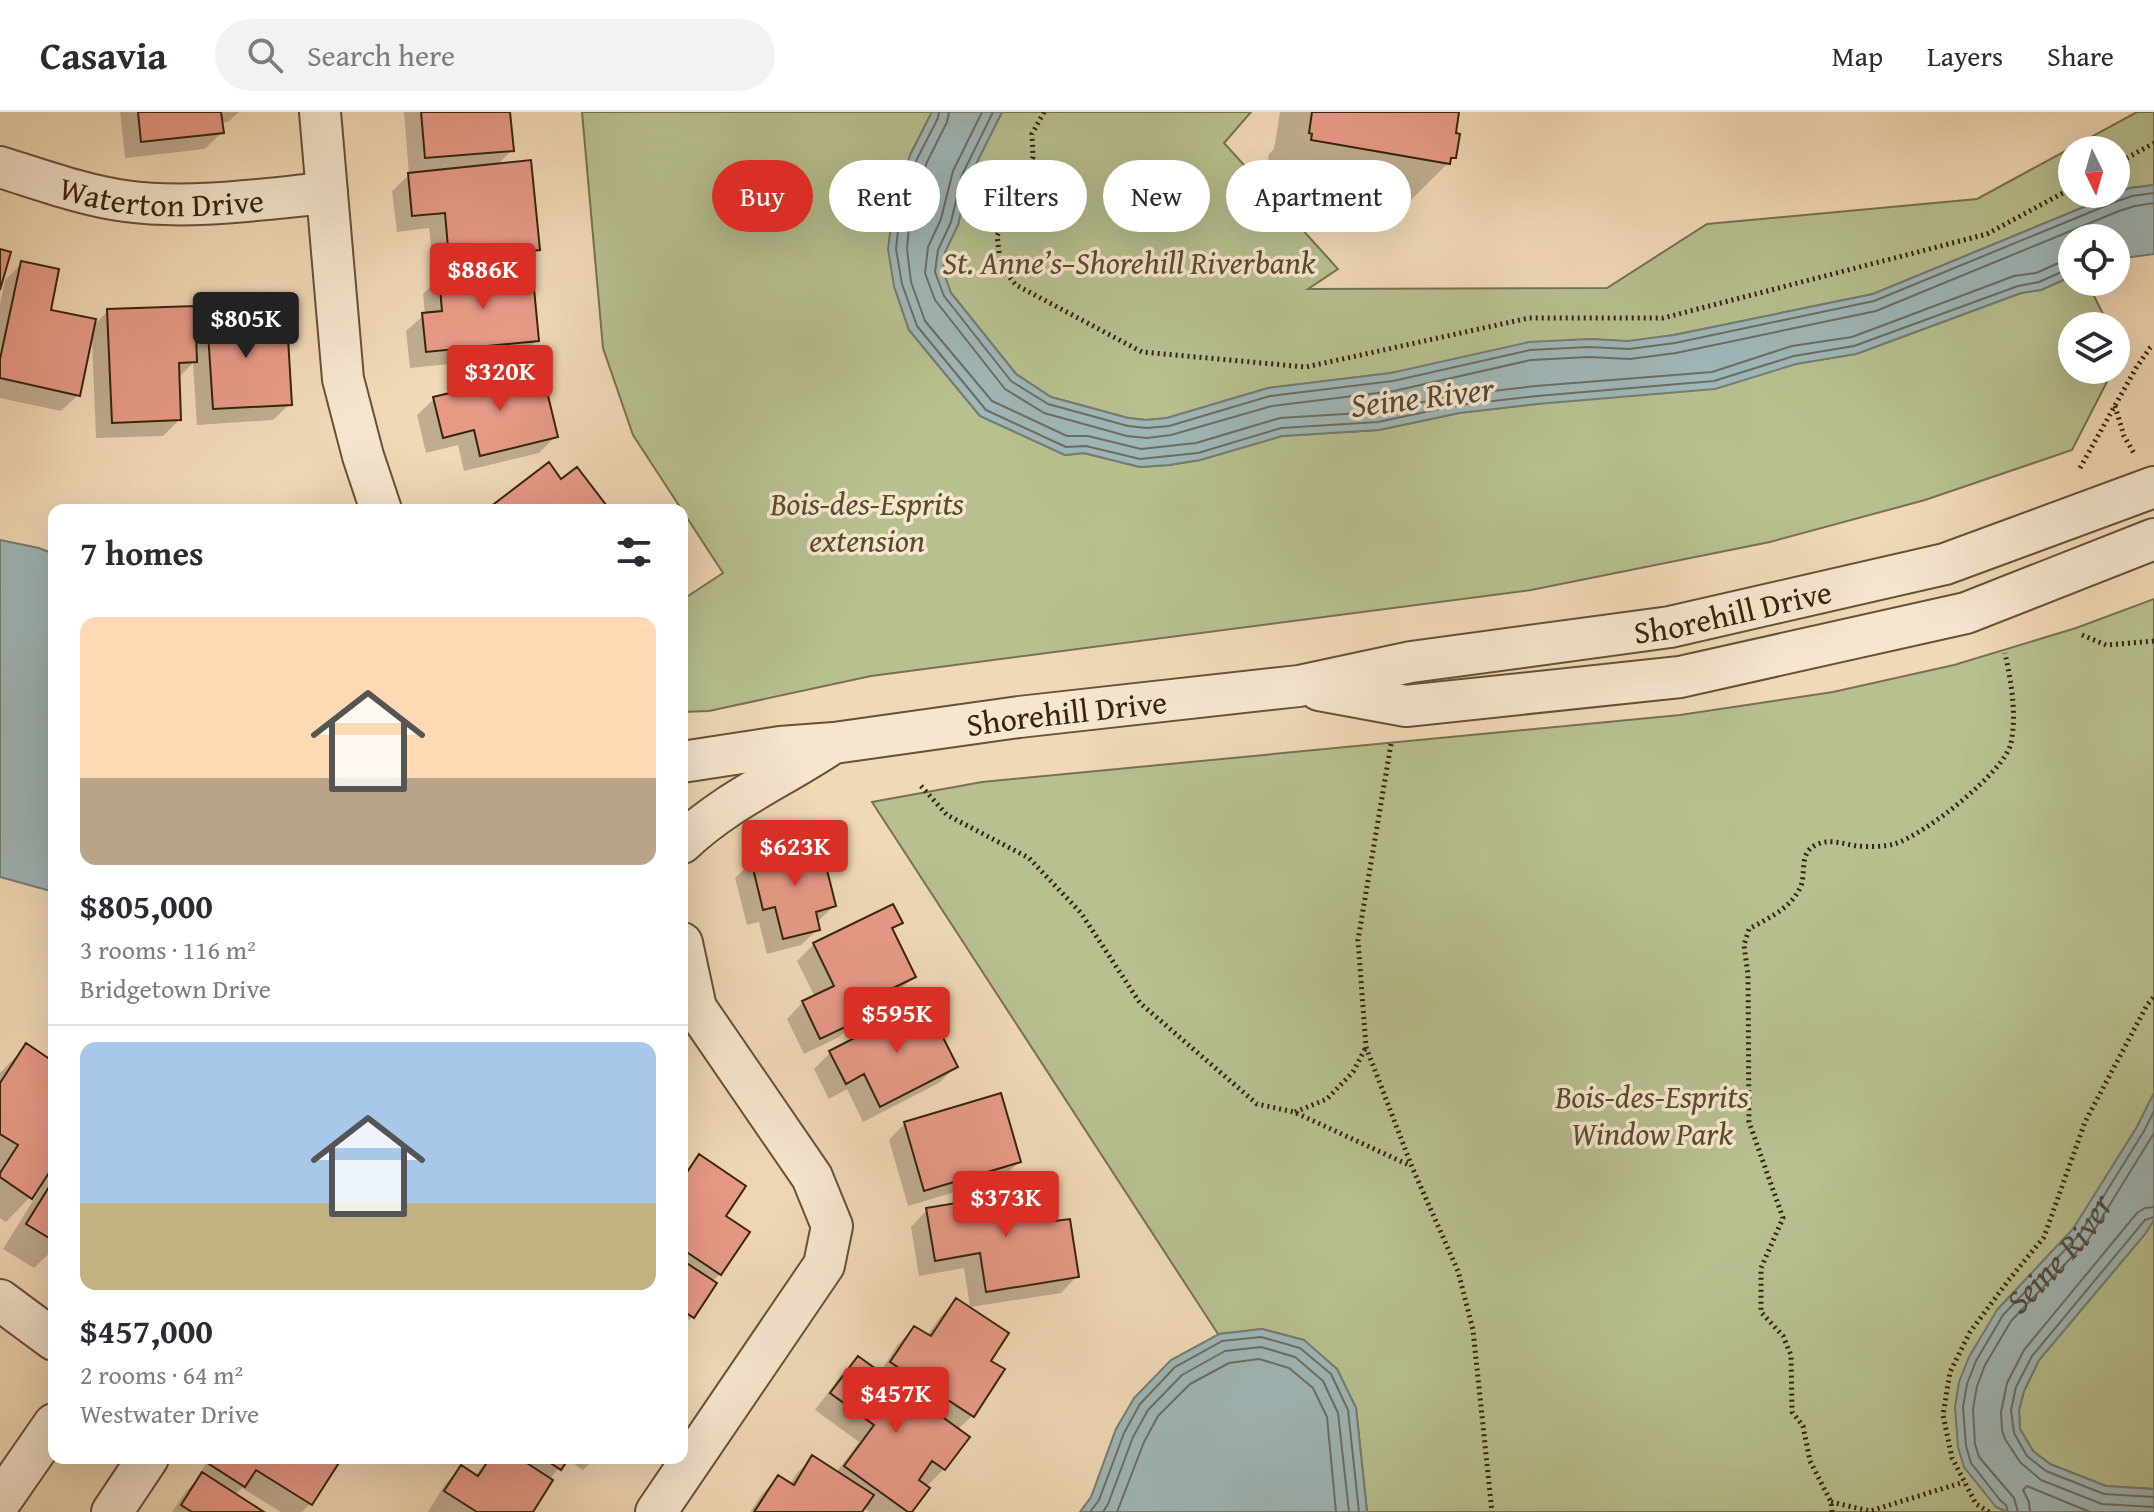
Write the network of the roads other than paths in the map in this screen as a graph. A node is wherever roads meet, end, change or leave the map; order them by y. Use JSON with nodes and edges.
{"nodes":[{"id":1,"x":320,"y":112,"type":"edge"},
{"id":2,"x":0,"y":167,"type":"edge"},
{"id":3,"x":327,"y":193,"type":"junction"},
{"id":4,"x":2150,"y":474,"type":"edge"},
{"id":5,"x":379,"y":504,"type":"edge"},
{"id":6,"x":2154,"y":539,"type":"edge"},
{"id":7,"x":1299,"y":686,"type":"junction"},
{"id":8,"x":834,"y":743,"type":"junction"},
{"id":9,"x":688,"y":761,"type":"edge"},
{"id":10,"x":688,"y":837,"type":"edge"},
{"id":11,"x":689,"y":1003,"type":"edge"},
{"id":12,"x":0,"y":1300,"type":"edge"},
{"id":13,"x":48,"y":1336,"type":"edge"},
{"id":14,"x":48,"y":1433,"type":"edge"},
{"id":15,"x":144,"y":1464,"type":"edge"},
{"id":16,"x":0,"y":1502,"type":"edge"},
{"id":17,"x":112,"y":1512,"type":"edge"},
{"id":18,"x":656,"y":1512,"type":"edge"}],
"edges":[{"from":1,"to":3,"type":"street"},
{"from":2,"to":3,"type":"street","name":"Waterton Drive"},
{"from":3,"to":5,"type":"street"},
{"from":4,"to":7,"type":"street","name":"Shorehill Drive"},
{"from":6,"to":7,"type":"street","name":"Shorehill Drive"},
{"from":7,"to":8,"type":"street","name":"Shorehill Drive"},
{"from":8,"to":9,"type":"street","name":"Shorehill Drive"},
{"from":8,"to":10,"type":"street","name":"Shorehill Drive"},
{"from":11,"to":18,"type":"street"},
{"from":12,"to":13,"type":"street"},
{"from":14,"to":16,"type":"street"},
{"from":15,"to":17,"type":"street"}]}
